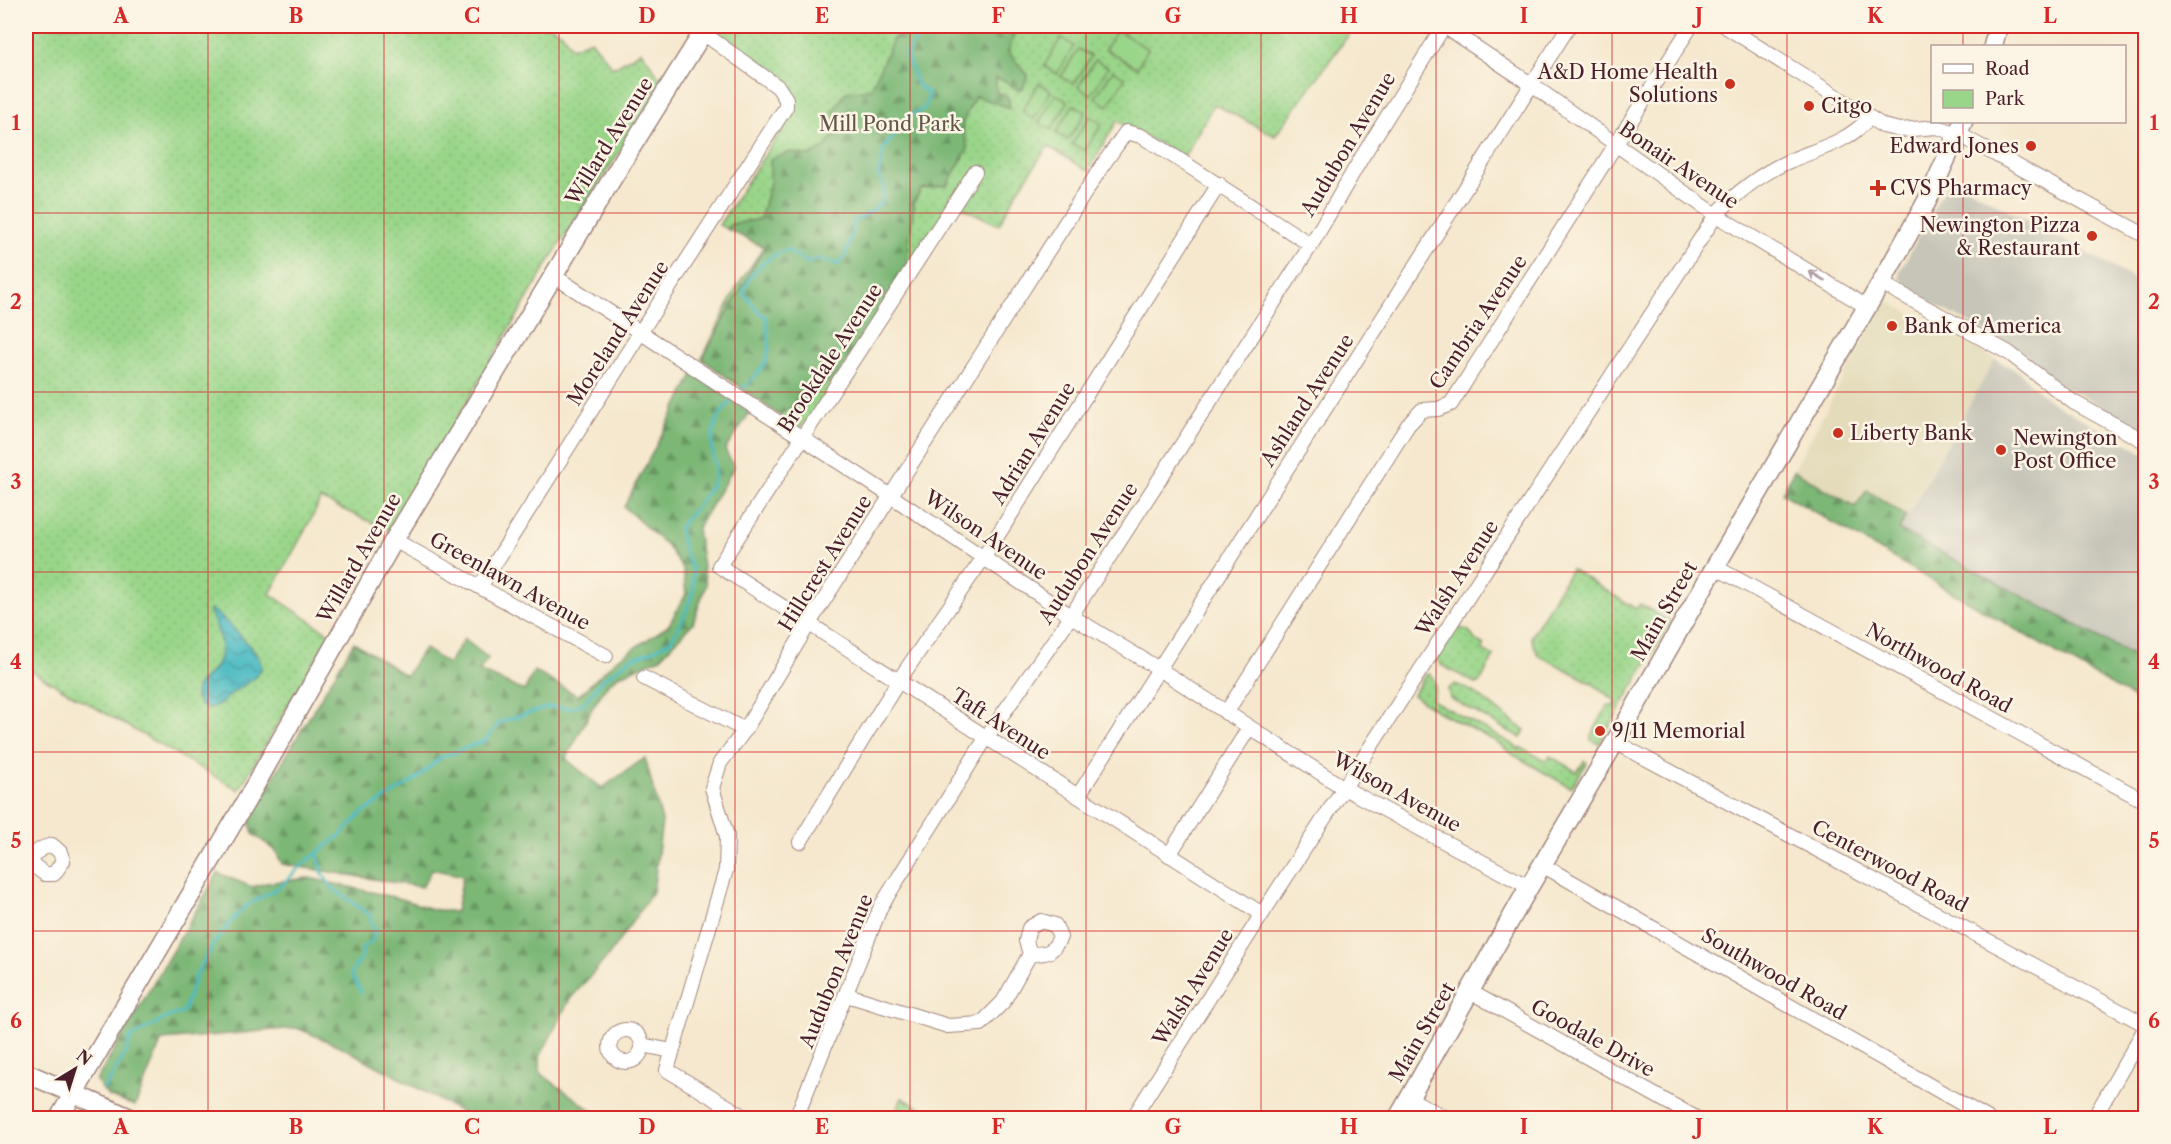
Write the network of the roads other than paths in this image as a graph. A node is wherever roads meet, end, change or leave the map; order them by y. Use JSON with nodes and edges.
{"nodes":[{"id":1,"x":1444,"y":26,"type":"edge"},
{"id":2,"x":1569,"y":26,"type":"edge"},
{"id":3,"x":1691,"y":26,"type":"edge"},
{"id":4,"x":1725,"y":26,"type":"edge"},
{"id":5,"x":1998,"y":26,"type":"edge"},
{"id":6,"x":705,"y":29,"type":"edge"},
{"id":7,"x":1993,"y":45,"type":"edge"},
{"id":8,"x":1532,"y":85,"type":"junction"},
{"id":9,"x":1869,"y":117,"type":"junction"},
{"id":10,"x":1961,"y":128,"type":"edge"},
{"id":11,"x":1616,"y":146,"type":"junction"},
{"id":12,"x":975,"y":172,"type":"dead end"},
{"id":13,"x":1219,"y":184,"type":"junction"},
{"id":14,"x":1716,"y":215,"type":"junction"},
{"id":15,"x":2145,"y":236,"type":"edge"},
{"id":16,"x":1311,"y":245,"type":"junction"},
{"id":17,"x":554,"y":276,"type":"junction"},
{"id":18,"x":1881,"y":283,"type":"junction"},
{"id":19,"x":1867,"y":307,"type":"junction"},
{"id":20,"x":640,"y":333,"type":"junction"},
{"id":21,"x":802,"y":438,"type":"junction"},
{"id":22,"x":2145,"y":442,"type":"edge"},
{"id":23,"x":891,"y":495,"type":"junction"},
{"id":24,"x":394,"y":540,"type":"junction"},
{"id":25,"x":984,"y":557,"type":"junction"},
{"id":26,"x":719,"y":566,"type":"joint"},
{"id":27,"x":1715,"y":567,"type":"junction"},
{"id":28,"x":480,"y":587,"type":"junction"},
{"id":29,"x":1071,"y":616,"type":"junction"},
{"id":30,"x":808,"y":625,"type":"junction"},
{"id":31,"x":606,"y":656,"type":"dead end"},
{"id":32,"x":1159,"y":669,"type":"junction"},
{"id":33,"x":644,"y":678,"type":"dead end"},
{"id":34,"x":899,"y":680,"type":"junction"},
{"id":35,"x":1226,"y":713,"type":"junction"},
{"id":36,"x":1249,"y":728,"type":"junction"},
{"id":37,"x":745,"y":730,"type":"junction"},
{"id":38,"x":986,"y":738,"type":"junction"},
{"id":39,"x":1615,"y":742,"type":"junction"},
{"id":40,"x":1344,"y":788,"type":"junction"},
{"id":41,"x":1078,"y":796,"type":"junction"},
{"id":42,"x":2145,"y":802,"type":"edge"},
{"id":43,"x":800,"y":842,"type":"dead end"},
{"id":44,"x":1169,"y":855,"type":"junction"},
{"id":45,"x":1542,"y":865,"type":"junction"},
{"id":46,"x":1529,"y":887,"type":"junction"},
{"id":47,"x":1262,"y":914,"type":"junction"},
{"id":48,"x":1030,"y":954,"type":"dead end"},
{"id":49,"x":1471,"y":992,"type":"junction"},
{"id":50,"x":847,"y":995,"type":"junction"},
{"id":51,"x":2145,"y":1026,"type":"edge"},
{"id":52,"x":642,"y":1045,"type":"dead end"},
{"id":53,"x":672,"y":1051,"type":"junction"},
{"id":54,"x":26,"y":1073,"type":"edge"},
{"id":55,"x":73,"y":1094,"type":"junction"},
{"id":56,"x":1410,"y":1099,"type":"junction"},
{"id":57,"x":59,"y":1119,"type":"edge"},
{"id":58,"x":130,"y":1119,"type":"edge"},
{"id":59,"x":747,"y":1119,"type":"edge"},
{"id":60,"x":796,"y":1119,"type":"edge"},
{"id":61,"x":1133,"y":1119,"type":"edge"},
{"id":62,"x":1398,"y":1119,"type":"edge"},
{"id":63,"x":1446,"y":1119,"type":"edge"},
{"id":64,"x":1696,"y":1119,"type":"edge"},
{"id":65,"x":1987,"y":1119,"type":"edge"},
{"id":66,"x":2094,"y":1119,"type":"edge"}],
"edges":[{"from":1,"to":8,"type":"street","name":"Bonair Avenue"},
{"from":1,"to":16,"type":"street","name":"Audubon Avenue"},
{"from":2,"to":8,"type":"street","name":"Ashland Avenue"},
{"from":3,"to":11,"type":"street","name":"Cambria Avenue"},
{"from":4,"to":9,"type":"street"},
{"from":5,"to":7,"type":"main road"},
{"from":6,"to":17,"type":"main road","name":"Willard Avenue"},
{"from":6,"to":20,"type":"street","name":"Moreland Avenue"},
{"from":8,"to":11,"type":"street","name":"Bonair Avenue"},
{"from":8,"to":32,"type":"street","name":"Ashland Avenue"},
{"from":9,"to":10,"type":"street"},
{"from":9,"to":14,"type":"street","name":"Walsh Avenue"},
{"from":10,"to":15,"type":"street"},
{"from":10,"to":18,"type":"main road","name":"Main Street"},
{"from":11,"to":14,"type":"street","name":"Bonair Avenue"},
{"from":11,"to":35,"type":"street","name":"Cambria Avenue"},
{"from":12,"to":21,"type":"street","name":"Brookdale Avenue"},
{"from":13,"to":16,"type":"street"},
{"from":13,"to":23,"type":"street","name":"Hillcrest Avenue"},
{"from":13,"to":25,"type":"street","name":"Adrian Avenue"},
{"from":19,"to":14,"type":"street","name":"Bonair Avenue","one_way":true},
{"from":14,"to":40,"type":"street","name":"Walsh Avenue"},
{"from":16,"to":29,"type":"street","name":"Audubon Avenue"},
{"from":17,"to":20,"type":"street","name":"Wilson Avenue"},
{"from":17,"to":24,"type":"main road","name":"Willard Avenue"},
{"from":18,"to":19,"type":"main road","name":"Main Street"},
{"from":18,"to":22,"type":"street"},
{"from":19,"to":27,"type":"main road","name":"Main Street"},
{"from":20,"to":21,"type":"street","name":"Wilson Avenue"},
{"from":20,"to":28,"type":"street","name":"Moreland Avenue"},
{"from":21,"to":23,"type":"street","name":"Wilson Avenue"},
{"from":21,"to":26,"type":"street","name":"Brookdale Avenue"},
{"from":23,"to":25,"type":"street","name":"Wilson Avenue"},
{"from":23,"to":30,"type":"street","name":"Hillcrest Avenue"},
{"from":24,"to":28,"type":"street","name":"Greenlawn Avenue"},
{"from":24,"to":55,"type":"main road","name":"Willard Avenue"},
{"from":25,"to":29,"type":"street","name":"Wilson Avenue"},
{"from":25,"to":34,"type":"street","name":"Adrian Avenue"},
{"from":26,"to":30,"type":"street","name":"Taft Avenue"},
{"from":27,"to":39,"type":"main road","name":"Main Street"},
{"from":27,"to":42,"type":"street","name":"Northwood Road"},
{"from":28,"to":31,"type":"street","name":"Greenlawn Avenue"},
{"from":29,"to":32,"type":"street","name":"Wilson Avenue"},
{"from":29,"to":38,"type":"street","name":"Audubon Avenue"},
{"from":30,"to":34,"type":"street","name":"Taft Avenue"},
{"from":30,"to":37,"type":"street","name":"Hillcrest Avenue"},
{"from":32,"to":35,"type":"street","name":"Wilson Avenue"},
{"from":32,"to":41,"type":"street","name":"Ashland Avenue"},
{"from":33,"to":37,"type":"street"},
{"from":34,"to":38,"type":"street","name":"Taft Avenue"},
{"from":34,"to":43,"type":"street","name":"Adrian Avenue"},
{"from":35,"to":36,"type":"street","name":"Wilson Avenue"},
{"from":36,"to":40,"type":"street","name":"Wilson Avenue"},
{"from":36,"to":44,"type":"street"},
{"from":37,"to":53,"type":"street","name":"Hillcrest Avenue"},
{"from":38,"to":41,"type":"street","name":"Taft Avenue"},
{"from":38,"to":50,"type":"street","name":"Audubon Avenue"},
{"from":39,"to":45,"type":"main road","name":"Main Street"},
{"from":39,"to":51,"type":"street","name":"Centerwood Road"},
{"from":40,"to":46,"type":"street","name":"Wilson Avenue"},
{"from":40,"to":47,"type":"street","name":"Walsh Avenue"},
{"from":41,"to":44,"type":"street","name":"Taft Avenue"},
{"from":44,"to":47,"type":"street","name":"Taft Avenue"},
{"from":45,"to":46,"type":"main road","name":"Main Street"},
{"from":45,"to":65,"type":"street","name":"Southwood Road"},
{"from":46,"to":49,"type":"main road","name":"Main Street"},
{"from":47,"to":61,"type":"street","name":"Walsh Avenue"},
{"from":48,"to":50,"type":"street"},
{"from":49,"to":56,"type":"main road","name":"Main Street"},
{"from":49,"to":64,"type":"street","name":"Goodale Drive"},
{"from":50,"to":60,"type":"street","name":"Audubon Avenue"},
{"from":51,"to":66,"type":"street"},
{"from":52,"to":53,"type":"street"},
{"from":53,"to":59,"type":"street","name":"Hillcrest Avenue"},
{"from":54,"to":55,"type":"main road"},
{"from":55,"to":57,"type":"main road","name":"Willard Avenue"},
{"from":55,"to":58,"type":"main road"},
{"from":56,"to":62,"type":"main road","name":"Main Street"},
{"from":56,"to":63,"type":"street"}]}
